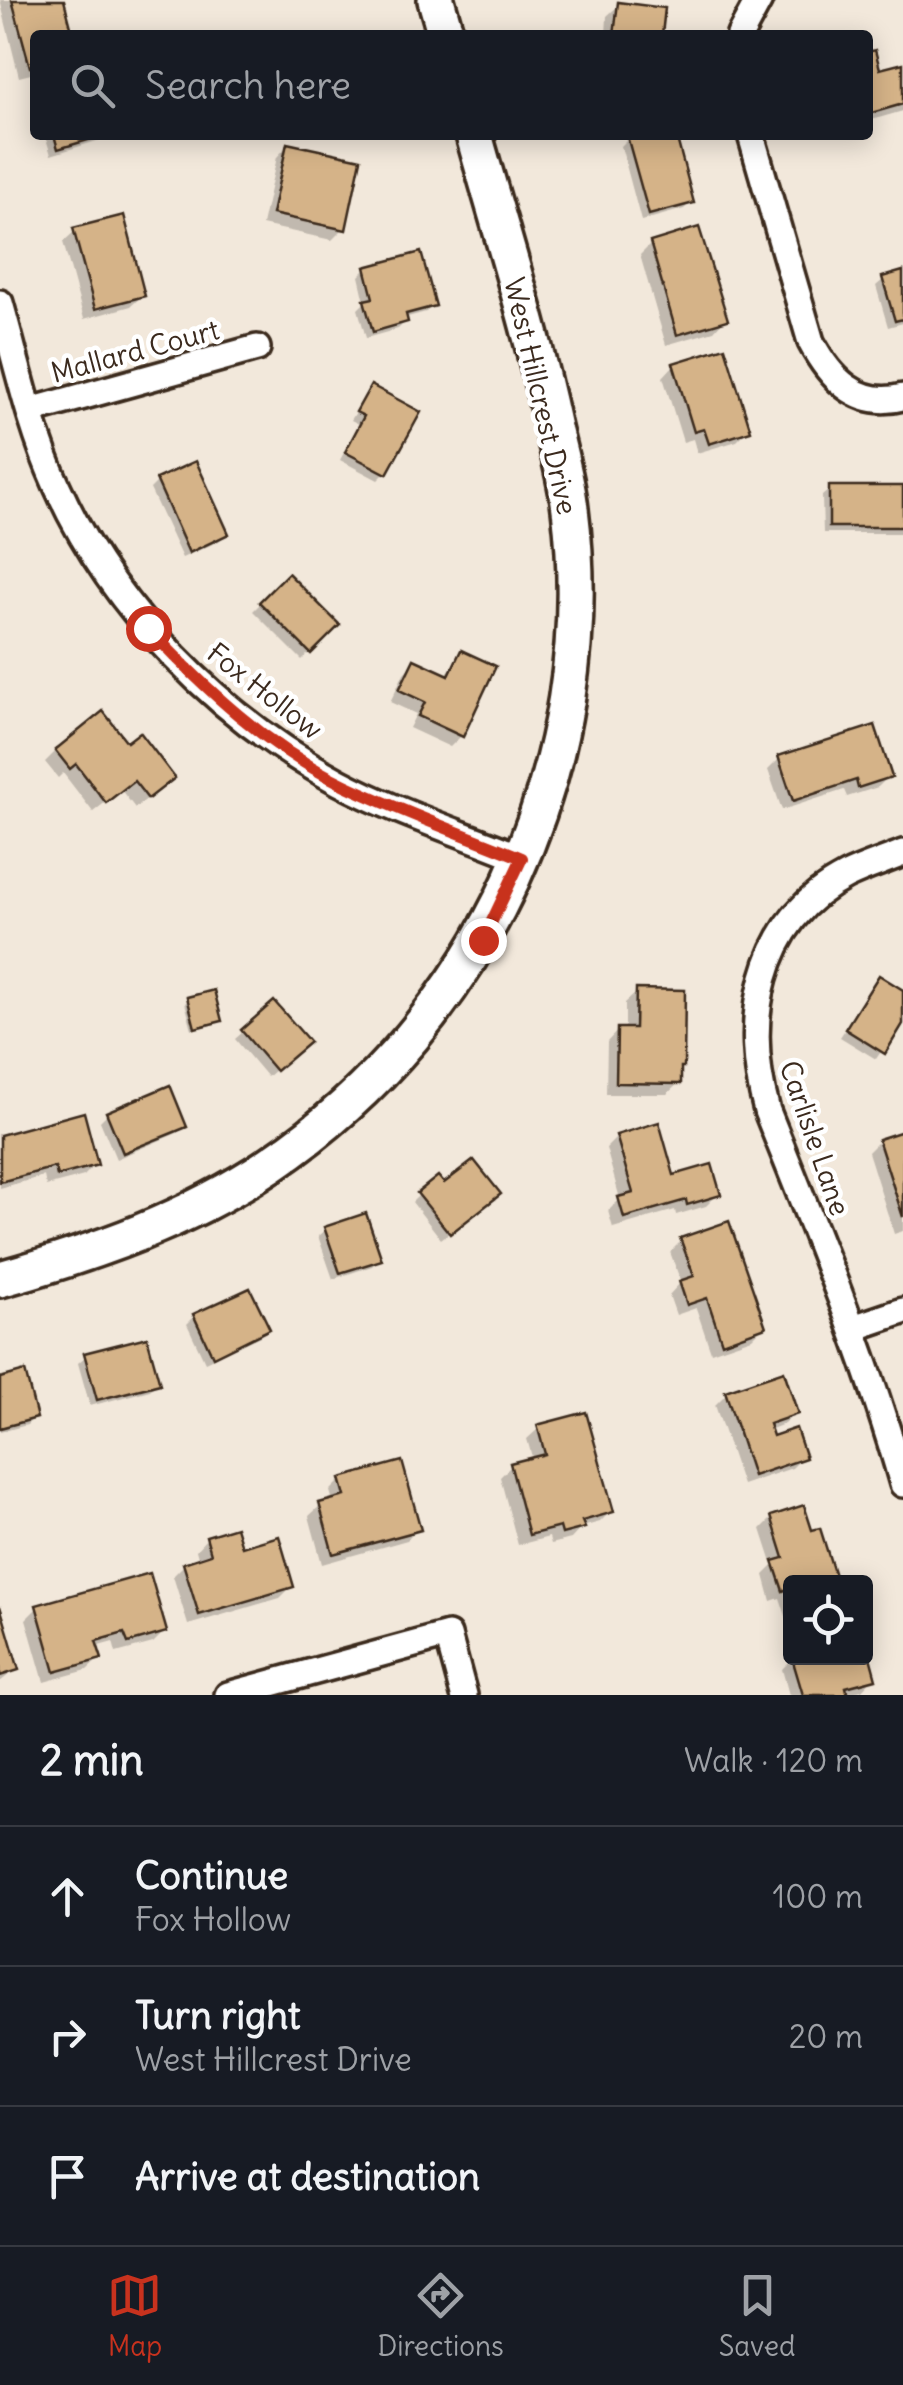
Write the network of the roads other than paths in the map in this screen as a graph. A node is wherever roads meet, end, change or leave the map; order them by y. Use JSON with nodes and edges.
{"nodes":[{"id":1,"x":436,"y":0,"type":"edge"},
{"id":2,"x":759,"y":0,"type":"edge"},
{"id":3,"x":445,"y":30,"type":"edge"},
{"id":4,"x":743,"y":30,"type":"edge"},
{"id":5,"x":475,"y":140,"type":"edge"},
{"id":6,"x":752,"y":140,"type":"edge"},
{"id":7,"x":0,"y":303,"type":"edge"},
{"id":8,"x":256,"y":348,"type":"dead end"},
{"id":9,"x":903,"y":396,"type":"edge"},
{"id":10,"x":30,"y":411,"type":"junction"},
{"id":11,"x":903,"y":853,"type":"edge"},
{"id":12,"x":522,"y":858,"type":"junction"},
{"id":13,"x":0,"y":1279,"type":"edge"},
{"id":14,"x":903,"y":1311,"type":"edge"},
{"id":15,"x":853,"y":1328,"type":"junction"},
{"id":16,"x":903,"y":1484,"type":"edge"},
{"id":17,"x":228,"y":1695,"type":"edge"},
{"id":18,"x":464,"y":1695,"type":"edge"}],
"edges":[{"from":1,"to":3,"type":"street"},
{"from":2,"to":4,"type":"street"},
{"from":5,"to":12,"type":"street","name":"West Hillcrest Drive"},
{"from":6,"to":9,"type":"street"},
{"from":7,"to":10,"type":"street","name":"Fox Hollow"},
{"from":8,"to":10,"type":"street","name":"Mallard Court"},
{"from":10,"to":12,"type":"street","name":"Fox Hollow"},
{"from":11,"to":15,"type":"street","name":"Carlisle Lane"},
{"from":12,"to":13,"type":"street","name":"West Hillcrest Drive"},
{"from":14,"to":15,"type":"street"},
{"from":15,"to":16,"type":"street","name":"Carlisle Lane"},
{"from":17,"to":18,"type":"street"}]}
